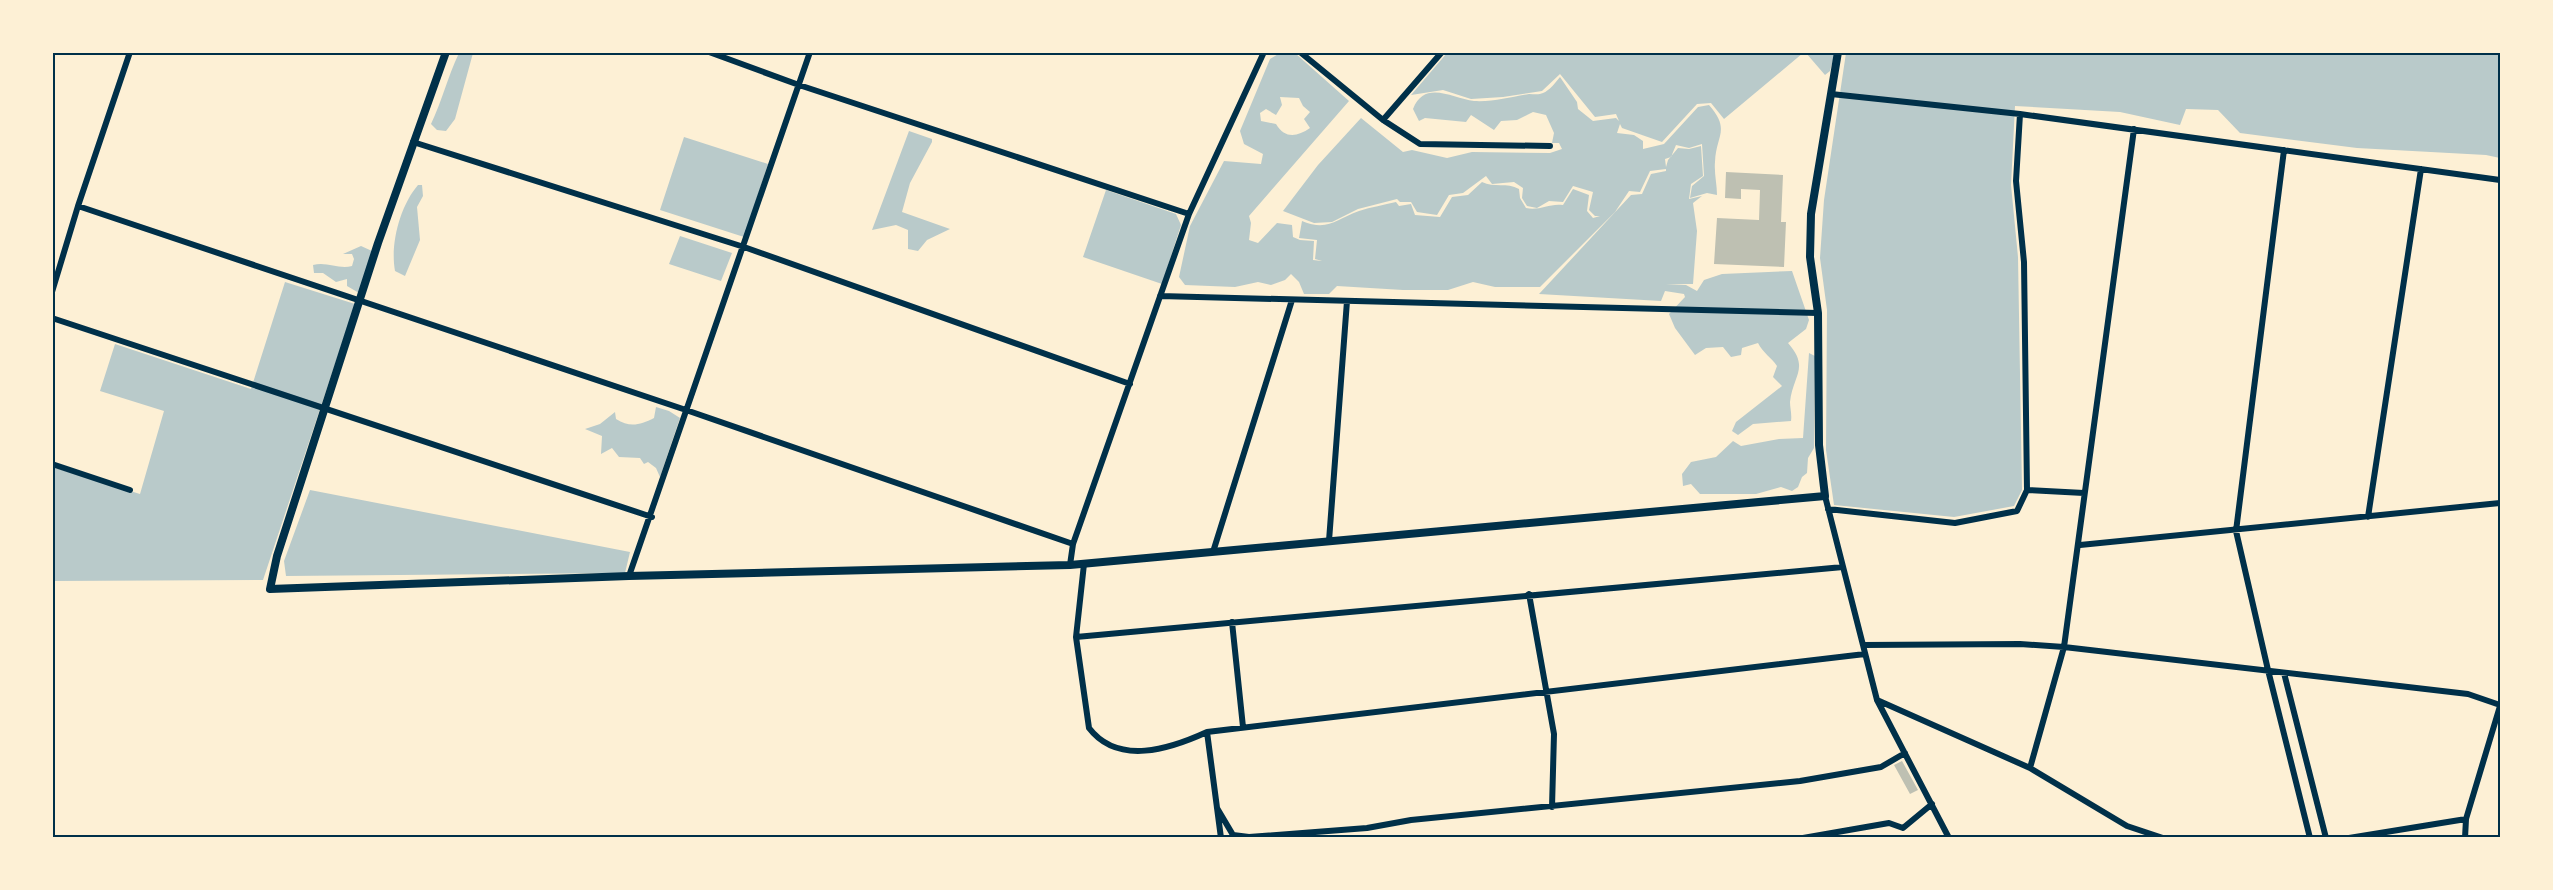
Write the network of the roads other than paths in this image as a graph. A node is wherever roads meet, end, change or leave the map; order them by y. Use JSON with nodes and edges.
{"nodes":[{"id":1,"x":130,"y":52,"type":"edge"},
{"id":2,"x":446,"y":52,"type":"edge"},
{"id":3,"x":709,"y":52,"type":"edge"},
{"id":4,"x":810,"y":52,"type":"edge"},
{"id":5,"x":1263,"y":52,"type":"edge"},
{"id":6,"x":1300,"y":52,"type":"edge"},
{"id":7,"x":1442,"y":52,"type":"edge"},
{"id":8,"x":1838,"y":52,"type":"edge"},
{"id":9,"x":799,"y":85,"type":"junction"},
{"id":10,"x":1831,"y":94,"type":"junction"},
{"id":11,"x":2020,"y":114,"type":"junction"},
{"id":12,"x":1383,"y":120,"type":"junction"},
{"id":13,"x":2134,"y":129,"type":"junction"},
{"id":14,"x":413,"y":142,"type":"junction"},
{"id":15,"x":1550,"y":146,"type":"dead end"},
{"id":16,"x":2284,"y":150,"type":"junction"},
{"id":17,"x":2421,"y":169,"type":"junction"},
{"id":18,"x":2500,"y":180,"type":"edge"},
{"id":19,"x":78,"y":206,"type":"junction"},
{"id":20,"x":1189,"y":214,"type":"junction"},
{"id":21,"x":744,"y":247,"type":"junction"},
{"id":22,"x":52,"y":292,"type":"edge"},
{"id":23,"x":1160,"y":296,"type":"junction"},
{"id":24,"x":1292,"y":300,"type":"junction"},
{"id":25,"x":360,"y":301,"type":"junction"},
{"id":26,"x":1347,"y":301,"type":"junction"},
{"id":27,"x":1818,"y":313,"type":"junction"},
{"id":28,"x":52,"y":318,"type":"edge"},
{"id":29,"x":1130,"y":384,"type":"junction"},
{"id":30,"x":325,"y":407,"type":"junction"},
{"id":31,"x":686,"y":410,"type":"junction"},
{"id":32,"x":52,"y":464,"type":"edge"},
{"id":33,"x":130,"y":490,"type":"dead end"},
{"id":34,"x":2027,"y":490,"type":"junction"},
{"id":35,"x":2084,"y":493,"type":"junction"},
{"id":36,"x":1825,"y":496,"type":"junction"},
{"id":37,"x":2500,"y":503,"type":"edge"},
{"id":38,"x":1828,"y":509,"type":"junction"},
{"id":39,"x":652,"y":517,"type":"junction"},
{"id":40,"x":2368,"y":517,"type":"junction"},
{"id":41,"x":2236,"y":531,"type":"junction"},
{"id":42,"x":1329,"y":542,"type":"junction"},
{"id":43,"x":1073,"y":544,"type":"junction"},
{"id":44,"x":2080,"y":545,"type":"junction"},
{"id":45,"x":1213,"y":552,"type":"junction"},
{"id":46,"x":1084,"y":564,"type":"junction"},
{"id":47,"x":1070,"y":565,"type":"junction"},
{"id":48,"x":1843,"y":567,"type":"junction"},
{"id":49,"x":629,"y":576,"type":"junction"},
{"id":50,"x":1529,"y":594,"type":"junction"},
{"id":51,"x":1232,"y":622,"type":"junction"},
{"id":52,"x":1076,"y":637,"type":"junction"},
{"id":53,"x":1863,"y":645,"type":"junction"},
{"id":54,"x":2064,"y":647,"type":"junction"},
{"id":55,"x":1865,"y":654,"type":"junction"},
{"id":56,"x":2268,"y":670,"type":"junction"},
{"id":57,"x":2284,"y":673,"type":"junction"},
{"id":58,"x":1548,"y":691,"type":"junction"},
{"id":59,"x":1877,"y":700,"type":"junction"},
{"id":60,"x":2500,"y":706,"type":"edge"},
{"id":61,"x":1243,"y":727,"type":"junction"},
{"id":62,"x":1207,"y":732,"type":"junction"},
{"id":63,"x":1905,"y":753,"type":"junction"},
{"id":64,"x":2030,"y":768,"type":"junction"},
{"id":65,"x":1932,"y":804,"type":"junction"},
{"id":66,"x":1551,"y":807,"type":"junction"},
{"id":67,"x":1218,"y":808,"type":"junction"},
{"id":68,"x":2466,"y":819,"type":"junction"},
{"id":69,"x":1221,"y":837,"type":"edge"},
{"id":70,"x":1803,"y":837,"type":"edge"},
{"id":71,"x":1949,"y":837,"type":"edge"},
{"id":72,"x":2163,"y":837,"type":"edge"},
{"id":73,"x":2310,"y":837,"type":"edge"},
{"id":74,"x":2326,"y":837,"type":"edge"},
{"id":75,"x":2349,"y":837,"type":"edge"},
{"id":76,"x":2465,"y":837,"type":"edge"}],
"edges":[{"from":1,"to":19,"type":"street"},
{"from":2,"to":14,"type":"street"},
{"from":3,"to":9,"type":"street"},
{"from":4,"to":9,"type":"street"},
{"from":5,"to":20,"type":"street"},
{"from":6,"to":12,"type":"street"},
{"from":7,"to":12,"type":"street"},
{"from":8,"to":10,"type":"street"},
{"from":9,"to":20,"type":"street"},
{"from":9,"to":21,"type":"street"},
{"from":10,"to":11,"type":"street"},
{"from":10,"to":27,"type":"street"},
{"from":11,"to":13,"type":"street"},
{"from":11,"to":34,"type":"street"},
{"from":12,"to":15,"type":"street"},
{"from":13,"to":16,"type":"street"},
{"from":13,"to":35,"type":"street"},
{"from":14,"to":21,"type":"street"},
{"from":14,"to":25,"type":"street"},
{"from":16,"to":17,"type":"street"},
{"from":16,"to":41,"type":"street"},
{"from":17,"to":18,"type":"street"},
{"from":17,"to":40,"type":"street"},
{"from":19,"to":22,"type":"street"},
{"from":19,"to":25,"type":"street"},
{"from":20,"to":23,"type":"street"},
{"from":21,"to":29,"type":"street"},
{"from":21,"to":31,"type":"street"},
{"from":23,"to":24,"type":"street"},
{"from":23,"to":29,"type":"street"},
{"from":24,"to":26,"type":"street"},
{"from":24,"to":45,"type":"street"},
{"from":25,"to":30,"type":"street"},
{"from":25,"to":31,"type":"street"},
{"from":26,"to":27,"type":"street"},
{"from":26,"to":42,"type":"street"},
{"from":27,"to":36,"type":"street"},
{"from":28,"to":30,"type":"street"},
{"from":29,"to":43,"type":"street"},
{"from":30,"to":39,"type":"street"},
{"from":30,"to":49,"type":"street"},
{"from":31,"to":39,"type":"street"},
{"from":31,"to":43,"type":"street"},
{"from":32,"to":33,"type":"street"},
{"from":34,"to":35,"type":"street"},
{"from":34,"to":38,"type":"street"},
{"from":35,"to":44,"type":"street"},
{"from":36,"to":38,"type":"street"},
{"from":36,"to":42,"type":"street"},
{"from":37,"to":40,"type":"street"},
{"from":38,"to":48,"type":"street"},
{"from":39,"to":49,"type":"street"},
{"from":40,"to":41,"type":"street"},
{"from":41,"to":44,"type":"street"},
{"from":41,"to":56,"type":"street"},
{"from":42,"to":45,"type":"street"},
{"from":43,"to":47,"type":"street"},
{"from":44,"to":54,"type":"street"},
{"from":45,"to":46,"type":"street"},
{"from":46,"to":47,"type":"street"},
{"from":46,"to":52,"type":"street"},
{"from":47,"to":49,"type":"street"},
{"from":48,"to":50,"type":"street"},
{"from":48,"to":53,"type":"street"},
{"from":50,"to":51,"type":"street"},
{"from":50,"to":58,"type":"street"},
{"from":51,"to":52,"type":"street"},
{"from":51,"to":61,"type":"street"},
{"from":52,"to":62,"type":"street"},
{"from":53,"to":54,"type":"street"},
{"from":53,"to":55,"type":"street"},
{"from":54,"to":56,"type":"street"},
{"from":54,"to":64,"type":"street"},
{"from":55,"to":58,"type":"street"},
{"from":55,"to":59,"type":"street"},
{"from":56,"to":57,"type":"street"},
{"from":56,"to":73,"type":"street"},
{"from":57,"to":60,"type":"street"},
{"from":57,"to":74,"type":"street"},
{"from":58,"to":61,"type":"street"},
{"from":58,"to":66,"type":"street"},
{"from":59,"to":63,"type":"street"},
{"from":59,"to":64,"type":"street"},
{"from":60,"to":68,"type":"street"},
{"from":61,"to":62,"type":"street"},
{"from":62,"to":67,"type":"street"},
{"from":63,"to":65,"type":"street"},
{"from":63,"to":66,"type":"street"},
{"from":64,"to":72,"type":"street"},
{"from":65,"to":70,"type":"street"},
{"from":65,"to":71,"type":"street"},
{"from":66,"to":67,"type":"street"},
{"from":67,"to":69,"type":"street"},
{"from":68,"to":75,"type":"street"},
{"from":68,"to":76,"type":"street"}]}
